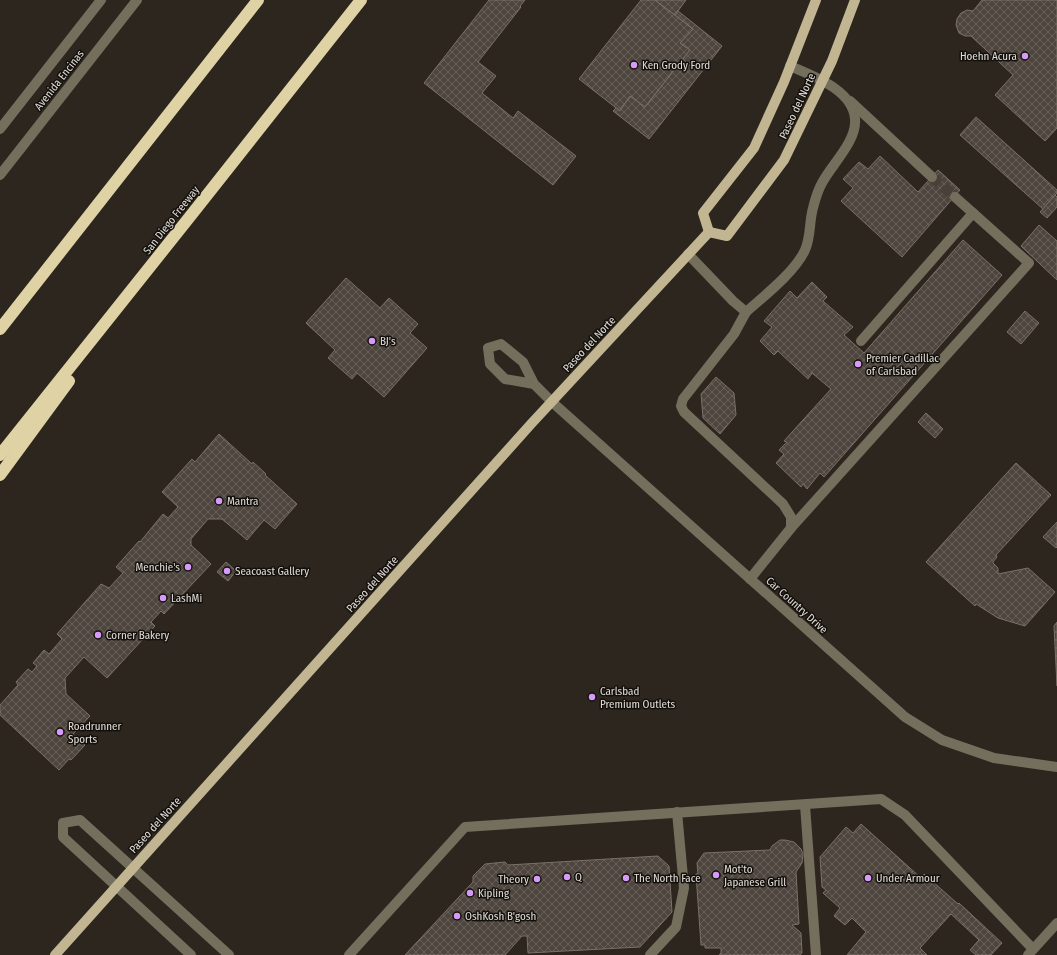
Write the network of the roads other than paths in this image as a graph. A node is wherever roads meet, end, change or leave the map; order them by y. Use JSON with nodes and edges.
{"nodes":[{"id":1,"x":101,"y":0,"type":"edge"},
{"id":2,"x":137,"y":0,"type":"edge"},
{"id":3,"x":258,"y":0,"type":"edge"},
{"id":4,"x":361,"y":0,"type":"edge"},
{"id":5,"x":816,"y":0,"type":"edge"},
{"id":6,"x":855,"y":0,"type":"edge"},
{"id":7,"x":790,"y":66,"type":"junction"},
{"id":8,"x":823,"y":80,"type":"junction"},
{"id":9,"x":849,"y":100,"type":"junction"},
{"id":10,"x":0,"y":129,"type":"edge"},
{"id":11,"x":0,"y":175,"type":"edge"},
{"id":12,"x":932,"y":177,"type":"tunnel mouth"},
{"id":13,"x":955,"y":197,"type":"tunnel mouth"},
{"id":14,"x":973,"y":213,"type":"junction"},
{"id":15,"x":192,"y":214,"type":"junction"},
{"id":16,"x":709,"y":232,"type":"junction"},
{"id":17,"x":688,"y":254,"type":"junction"},
{"id":18,"x":746,"y":312,"type":"junction"},
{"id":19,"x":0,"y":329,"type":"edge"},
{"id":20,"x":861,"y":341,"type":"dead end"},
{"id":21,"x":534,"y":384,"type":"junction"},
{"id":22,"x":552,"y":402,"type":"junction"},
{"id":23,"x":0,"y":455,"type":"edge"},
{"id":24,"x":0,"y":475,"type":"edge"},
{"id":25,"x":791,"y":528,"type":"junction"},
{"id":26,"x":750,"y":579,"type":"junction"},
{"id":27,"x":1057,"y":767,"type":"edge"},
{"id":28,"x":805,"y":805,"type":"junction"},
{"id":29,"x":677,"y":812,"type":"junction"},
{"id":30,"x":133,"y":868,"type":"junction"},
{"id":31,"x":116,"y":887,"type":"junction"},
{"id":32,"x":1057,"y":923,"type":"edge"},
{"id":33,"x":1031,"y":952,"type":"edge"},
{"id":34,"x":55,"y":955,"type":"edge"},
{"id":35,"x":191,"y":955,"type":"edge"},
{"id":36,"x":228,"y":955,"type":"edge"},
{"id":37,"x":348,"y":955,"type":"edge"},
{"id":38,"x":650,"y":955,"type":"edge"},
{"id":39,"x":816,"y":955,"type":"edge"}],
"edges":[{"from":1,"to":10,"type":"street","name":"Avenida Encinas"},
{"from":2,"to":11,"type":"street","name":"Avenida Encinas"},
{"from":3,"to":19,"type":"highway"},
{"from":4,"to":15,"type":"highway","name":"San Diego Freeway"},
{"from":5,"to":7,"type":"main road","name":"Paseo del Norte"},
{"from":6,"to":8,"type":"main road","name":"Paseo del Norte"},
{"from":7,"to":8,"type":"street"},
{"from":7,"to":16,"type":"main road","name":"Paseo del Norte"},
{"from":8,"to":9,"type":"street"},
{"from":8,"to":16,"type":"main road","name":"Paseo del Norte"},
{"from":9,"to":12,"type":"street"},
{"from":9,"to":18,"type":"street"},
{"from":13,"to":14,"type":"street"},
{"from":14,"to":20,"type":"street"},
{"from":14,"to":25,"type":"street"},
{"from":15,"to":23,"type":"highway","name":"San Diego Freeway"},
{"from":15,"to":24,"type":"highway"},
{"from":16,"to":17,"type":"main road","name":"Paseo del Norte"},
{"from":17,"to":18,"type":"street"},
{"from":17,"to":22,"type":"main road","name":"Paseo del Norte"},
{"from":18,"to":25,"type":"street"},
{"from":21,"to":21,"type":"street","name":"Car Country Drive"},
{"from":21,"to":22,"type":"street","name":"Car Country Drive"},
{"from":22,"to":26,"type":"street","name":"Car Country Drive"},
{"from":22,"to":30,"type":"main road","name":"Paseo del Norte"},
{"from":25,"to":26,"type":"street"},
{"from":26,"to":27,"type":"street","name":"Car Country Drive"},
{"from":28,"to":29,"type":"street"},
{"from":28,"to":33,"type":"street"},
{"from":28,"to":39,"type":"street"},
{"from":29,"to":37,"type":"street"},
{"from":29,"to":38,"type":"street"},
{"from":30,"to":31,"type":"main road","name":"Paseo del Norte"},
{"from":30,"to":31,"type":"street"},
{"from":30,"to":36,"type":"street"},
{"from":31,"to":34,"type":"main road","name":"Paseo del Norte"},
{"from":31,"to":35,"type":"street"},
{"from":32,"to":33,"type":"street"}]}
